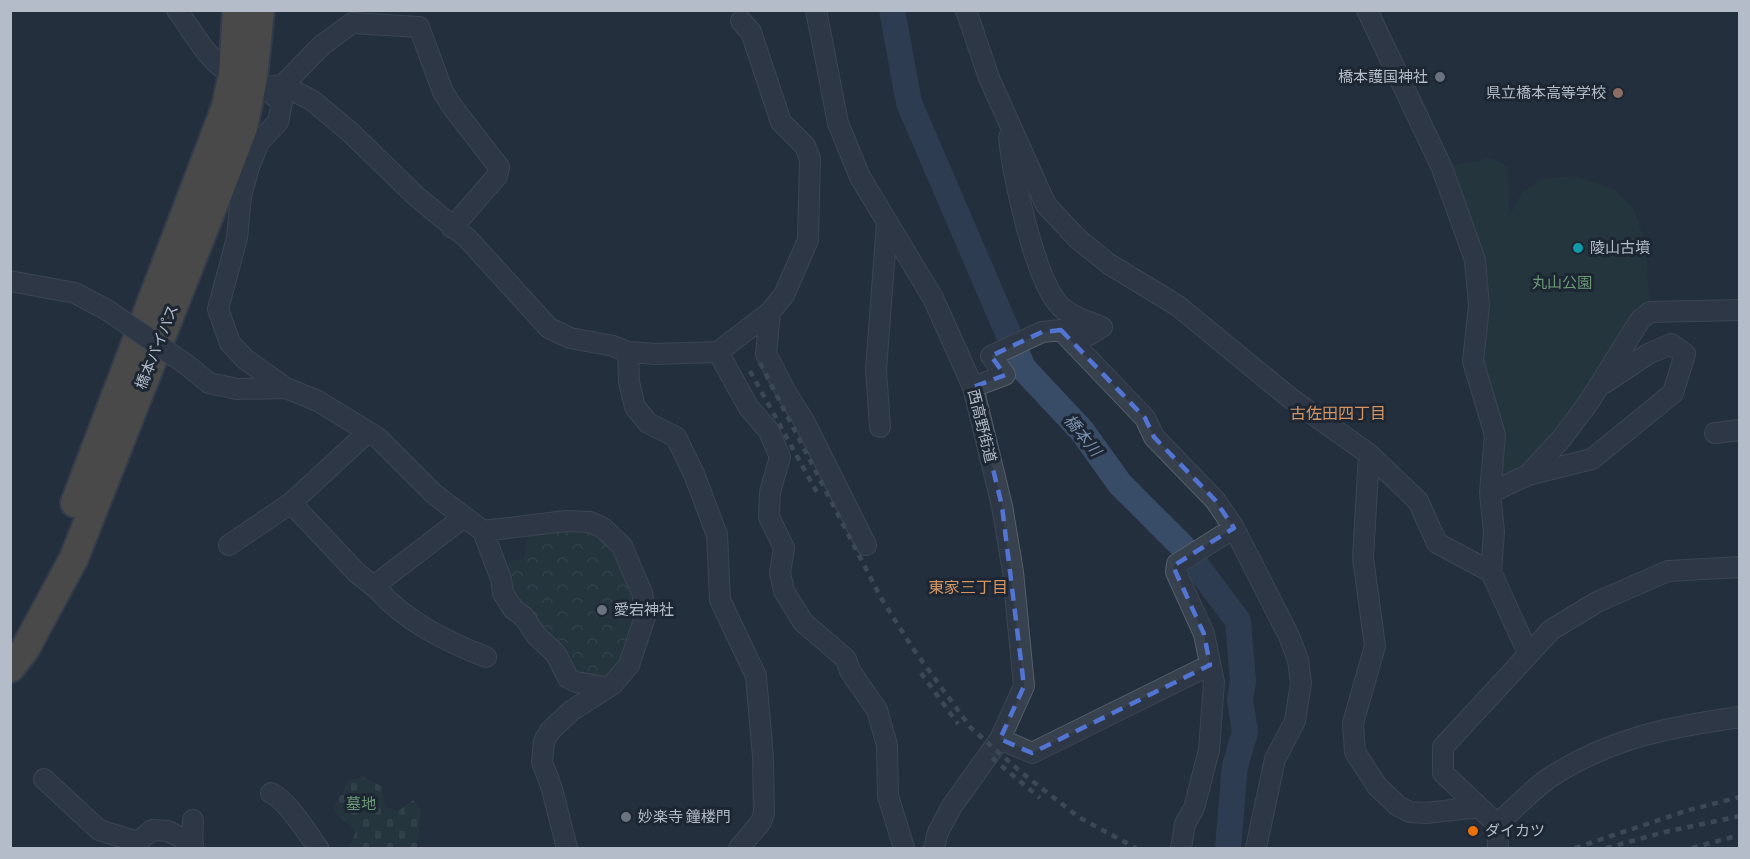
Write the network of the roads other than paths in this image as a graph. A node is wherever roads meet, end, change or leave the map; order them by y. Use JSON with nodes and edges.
{"nodes":[{"id":1,"x":177,"y":10,"type":"edge"},
{"id":2,"x":237,"y":10,"type":"edge"},
{"id":3,"x":260,"y":10,"type":"edge"},
{"id":4,"x":816,"y":10,"type":"edge"},
{"id":5,"x":966,"y":10,"type":"edge"},
{"id":6,"x":1367,"y":10,"type":"edge"},
{"id":7,"x":741,"y":21,"type":"dead end"},
{"id":8,"x":258,"y":81,"type":"junction"},
{"id":9,"x":1007,"y":119,"type":"junction"},
{"id":10,"x":887,"y":223,"type":"junction"},
{"id":11,"x":452,"y":228,"type":"junction"},
{"id":12,"x":10,"y":281,"type":"edge"},
{"id":13,"x":1740,"y":310,"type":"edge"},
{"id":14,"x":770,"y":312,"type":"junction"},
{"id":15,"x":1052,"y":331,"type":"junction"},
{"id":16,"x":628,"y":352,"type":"junction"},
{"id":17,"x":718,"y":352,"type":"junction"},
{"id":18,"x":973,"y":387,"type":"junction"},
{"id":19,"x":1598,"y":387,"type":"junction"},
{"id":20,"x":286,"y":388,"type":"junction"},
{"id":21,"x":880,"y":427,"type":"dead end"},
{"id":22,"x":1740,"y":430,"type":"edge"},
{"id":23,"x":368,"y":432,"type":"junction"},
{"id":24,"x":1715,"y":434,"type":"dead end"},
{"id":25,"x":1369,"y":454,"type":"junction"},
{"id":26,"x":1528,"y":475,"type":"junction"},
{"id":27,"x":1490,"y":493,"type":"junction"},
{"id":28,"x":291,"y":503,"type":"junction"},
{"id":29,"x":464,"y":517,"type":"junction"},
{"id":30,"x":1234,"y":528,"type":"junction"},
{"id":31,"x":483,"y":531,"type":"junction"},
{"id":32,"x":230,"y":545,"type":"dead end"},
{"id":33,"x":866,"y":545,"type":"dead end"},
{"id":34,"x":1740,"y":567,"type":"edge"},
{"id":35,"x":1491,"y":572,"type":"junction"},
{"id":36,"x":376,"y":588,"type":"junction"},
{"id":37,"x":10,"y":633,"type":"edge"},
{"id":38,"x":1528,"y":653,"type":"junction"},
{"id":39,"x":486,"y":657,"type":"dead end"},
{"id":40,"x":1210,"y":665,"type":"junction"},
{"id":41,"x":10,"y":668,"type":"edge"},
{"id":42,"x":606,"y":687,"type":"junction"},
{"id":43,"x":1740,"y":717,"type":"edge"},
{"id":44,"x":1000,"y":739,"type":"junction"},
{"id":45,"x":44,"y":779,"type":"dead end"},
{"id":46,"x":271,"y":793,"type":"dead end"},
{"id":47,"x":1479,"y":807,"type":"junction"},
{"id":48,"x":193,"y":820,"type":"dead end"},
{"id":49,"x":1497,"y":824,"type":"junction"},
{"id":50,"x":192,"y":846,"type":"edge"},
{"id":51,"x":318,"y":849,"type":"edge"},
{"id":52,"x":567,"y":849,"type":"edge"},
{"id":53,"x":740,"y":849,"type":"edge"},
{"id":54,"x":904,"y":849,"type":"edge"},
{"id":55,"x":934,"y":849,"type":"edge"},
{"id":56,"x":1181,"y":849,"type":"edge"},
{"id":57,"x":1256,"y":849,"type":"edge"},
{"id":58,"x":1498,"y":849,"type":"edge"}],
"edges":[{"from":1,"to":8,"type":"street"},
{"from":2,"to":8,"type":"highway","name":"橋本バイパス"},
{"from":3,"to":8,"type":"highway","name":"橋本バイパス"},
{"from":4,"to":10,"type":"street","name":"西高野街道"},
{"from":5,"to":9,"type":"street"},
{"from":6,"to":27,"type":"street"},
{"from":7,"to":14,"type":"street"},
{"from":8,"to":11,"type":"street"},
{"from":8,"to":11,"type":"street"},
{"from":8,"to":20,"type":"street"},
{"from":8,"to":37,"type":"highway","name":"橋本バイパス"},
{"from":8,"to":41,"type":"highway","name":"橋本バイパス"},
{"from":9,"to":15,"type":"street"},
{"from":9,"to":25,"type":"street"},
{"from":10,"to":18,"type":"street","name":"西高野街道"},
{"from":10,"to":21,"type":"street"},
{"from":11,"to":16,"type":"street"},
{"from":12,"to":20,"type":"street","bridge":true},
{"from":13,"to":19,"type":"street"},
{"from":14,"to":17,"type":"street"},
{"from":14,"to":33,"type":"street"},
{"from":15,"to":18,"type":"street"},
{"from":15,"to":30,"type":"street"},
{"from":16,"to":17,"type":"street"},
{"from":16,"to":53,"type":"street"},
{"from":17,"to":54,"type":"street"},
{"from":18,"to":44,"type":"street","name":"西高野街道"},
{"from":19,"to":26,"type":"street"},
{"from":19,"to":26,"type":"street"},
{"from":20,"to":23,"type":"street"},
{"from":22,"to":24,"type":"street"},
{"from":23,"to":28,"type":"street"},
{"from":23,"to":29,"type":"street"},
{"from":25,"to":35,"type":"street"},
{"from":25,"to":47,"type":"street"},
{"from":26,"to":27,"type":"street"},
{"from":27,"to":35,"type":"street"},
{"from":28,"to":32,"type":"street"},
{"from":28,"to":36,"type":"street"},
{"from":29,"to":31,"type":"street"},
{"from":29,"to":36,"type":"street"},
{"from":30,"to":40,"type":"street"},
{"from":30,"to":57,"type":"street"},
{"from":31,"to":42,"type":"street"},
{"from":31,"to":42,"type":"street"},
{"from":34,"to":38,"type":"street"},
{"from":35,"to":38,"type":"street"},
{"from":36,"to":39,"type":"street"},
{"from":38,"to":47,"type":"street"},
{"from":40,"to":44,"type":"street"},
{"from":40,"to":56,"type":"street"},
{"from":42,"to":52,"type":"street"},
{"from":43,"to":49,"type":"street"},
{"from":44,"to":55,"type":"street","name":"西高野街道"},
{"from":45,"to":50,"type":"street"},
{"from":46,"to":51,"type":"street"},
{"from":47,"to":49,"type":"street"},
{"from":48,"to":50,"type":"street"},
{"from":49,"to":58,"type":"street"}]}
